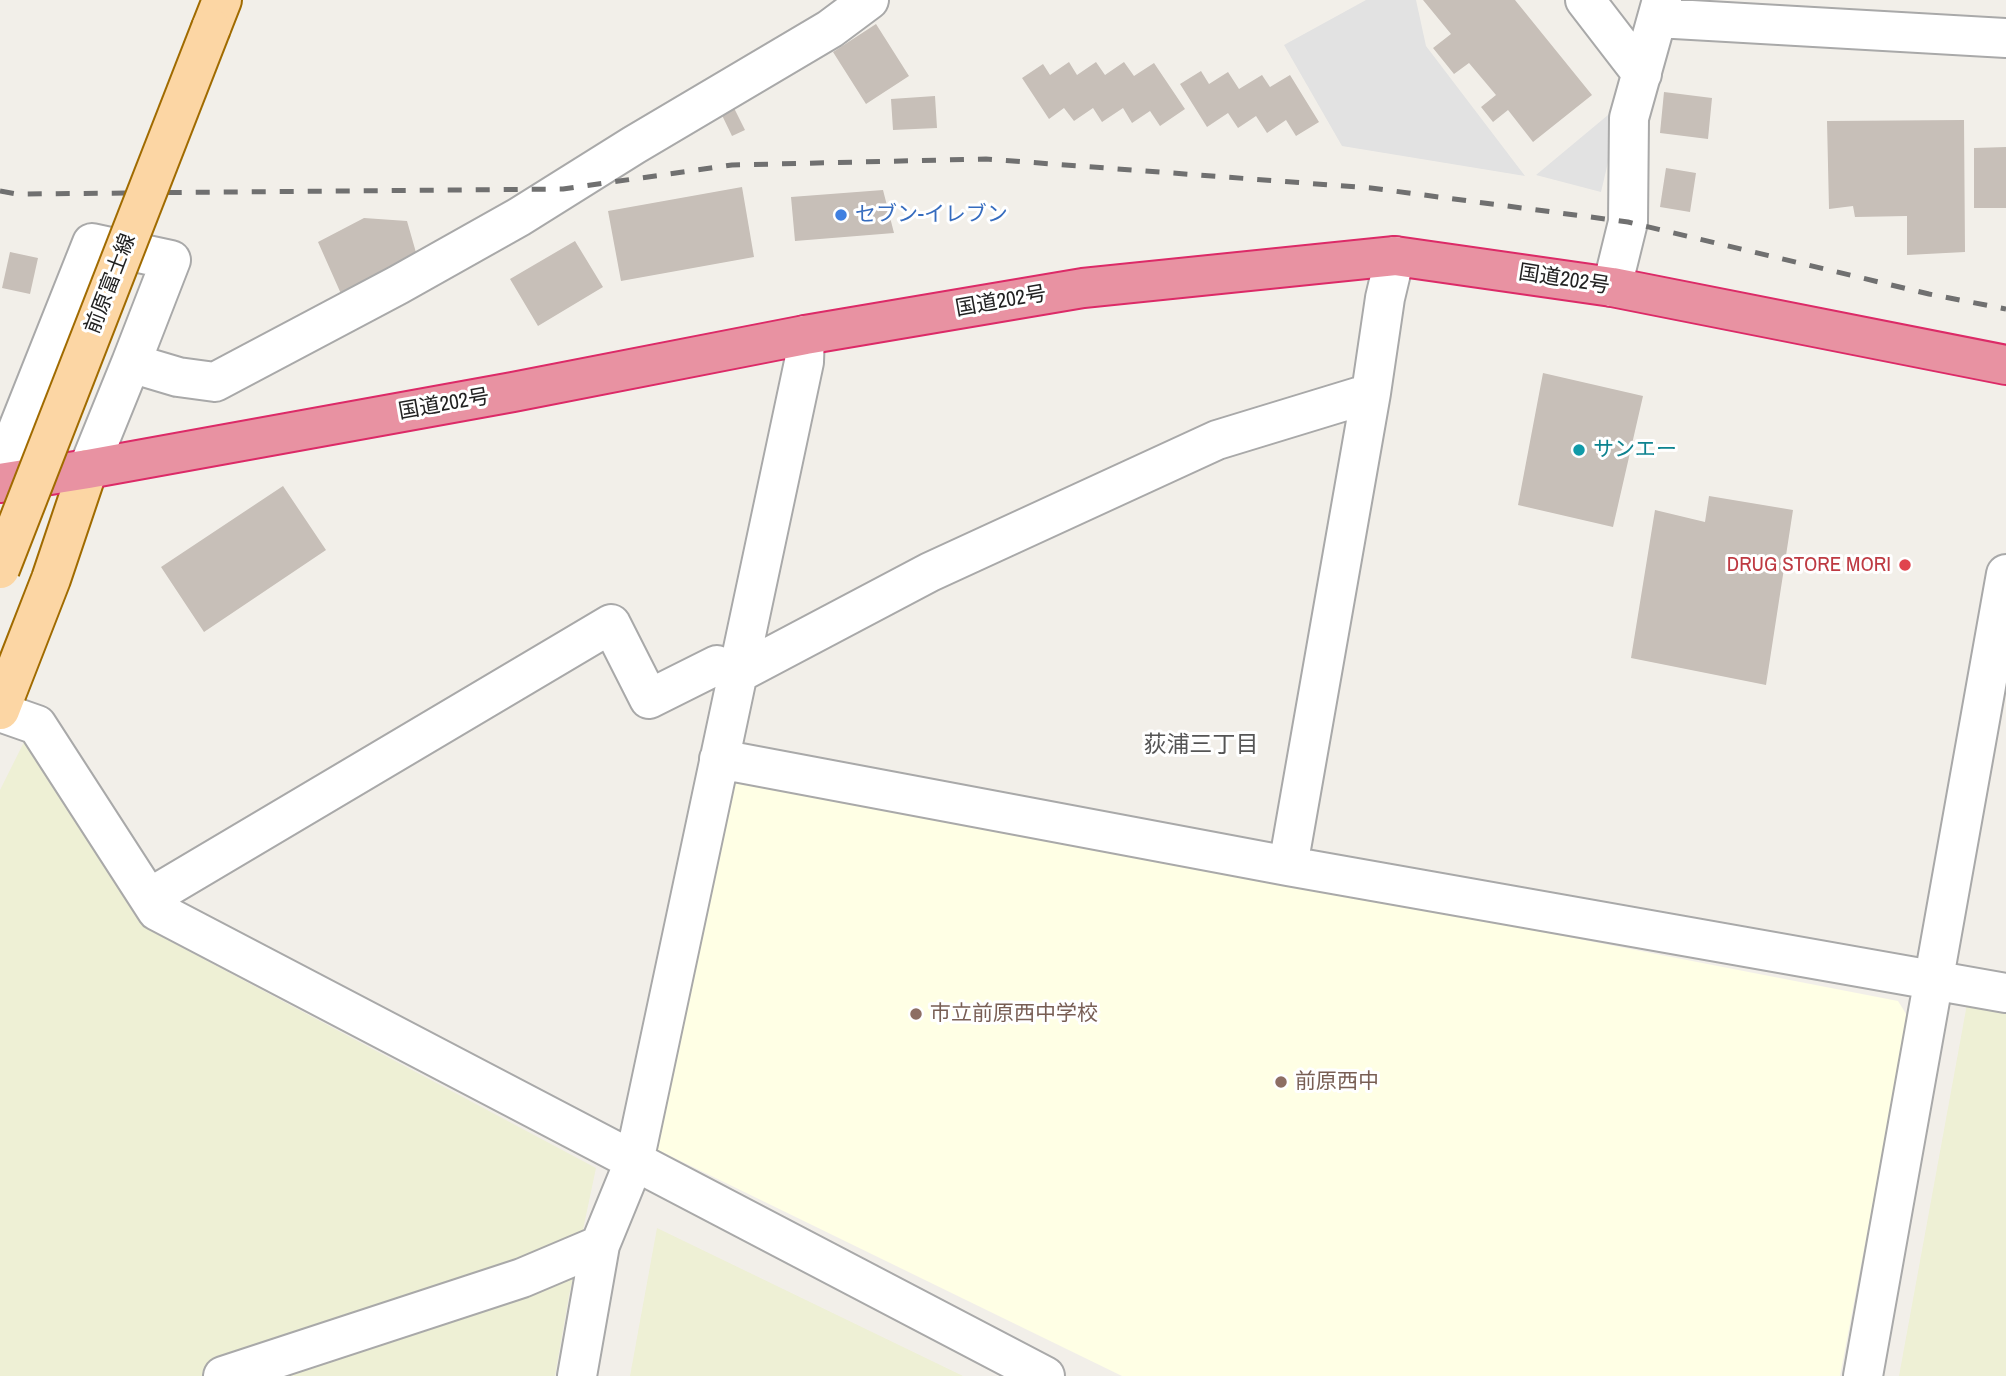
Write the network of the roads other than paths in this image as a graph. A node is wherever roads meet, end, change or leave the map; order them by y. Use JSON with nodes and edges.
{"nodes":[{"id":1,"x":869,"y":0,"type":"edge"},
{"id":2,"x":1585,"y":0,"type":"edge"},
{"id":3,"x":1660,"y":9,"type":"edge"},
{"id":4,"x":216,"y":14,"type":"edge"},
{"id":5,"x":2006,"y":38,"type":"edge"},
{"id":6,"x":1642,"y":74,"type":"junction"},
{"id":7,"x":1395,"y":256,"type":"junction"},
{"id":8,"x":1612,"y":287,"type":"junction"},
{"id":9,"x":805,"y":335,"type":"junction"},
{"id":10,"x":131,"y":363,"type":"junction"},
{"id":11,"x":2006,"y":365,"type":"edge"},
{"id":12,"x":1371,"y":393,"type":"junction"},
{"id":13,"x":88,"y":469,"type":"junction"},
{"id":14,"x":0,"y":474,"type":"edge"},
{"id":15,"x":0,"y":483,"type":"edge"},
{"id":16,"x":0,"y":569,"type":"edge"},
{"id":17,"x":2006,"y":573,"type":"edge"},
{"id":18,"x":737,"y":674,"type":"junction"},
{"id":19,"x":0,"y":711,"type":"edge"},
{"id":20,"x":719,"y":759,"type":"junction"},
{"id":21,"x":1288,"y":866,"type":"junction"},
{"id":22,"x":149,"y":898,"type":"junction"},
{"id":23,"x":1935,"y":979,"type":"junction"},
{"id":24,"x":2006,"y":993,"type":"edge"},
{"id":25,"x":634,"y":1162,"type":"junction"},
{"id":26,"x":600,"y":1245,"type":"junction"},
{"id":27,"x":223,"y":1376,"type":"edge"},
{"id":28,"x":577,"y":1376,"type":"edge"},
{"id":29,"x":1045,"y":1376,"type":"edge"},
{"id":30,"x":1863,"y":1376,"type":"edge"}],
"edges":[{"from":1,"to":10,"type":"street"},
{"from":2,"to":6,"type":"street"},
{"from":3,"to":5,"type":"street"},
{"from":3,"to":6,"type":"street"},
{"from":4,"to":16,"type":"main road","name":"前原富士線","bridge":true},
{"from":6,"to":8,"type":"street"},
{"from":7,"to":8,"type":"highway","name":"国道202号"},
{"from":7,"to":9,"type":"highway","name":"国道202号"},
{"from":7,"to":12,"type":"street"},
{"from":8,"to":11,"type":"highway","name":"国道202号"},
{"from":9,"to":13,"type":"highway","name":"国道202号"},
{"from":9,"to":18,"type":"street"},
{"from":10,"to":13,"type":"street"},
{"from":10,"to":14,"type":"street"},
{"from":12,"to":18,"type":"street"},
{"from":12,"to":21,"type":"street"},
{"from":13,"to":15,"type":"highway","name":"国道202号"},
{"from":13,"to":19,"type":"main road"},
{"from":17,"to":23,"type":"street"},
{"from":18,"to":20,"type":"street"},
{"from":18,"to":22,"type":"street"},
{"from":19,"to":22,"type":"street"},
{"from":20,"to":21,"type":"street"},
{"from":20,"to":25,"type":"street"},
{"from":21,"to":23,"type":"street"},
{"from":22,"to":25,"type":"street"},
{"from":23,"to":24,"type":"street"},
{"from":23,"to":30,"type":"street"},
{"from":25,"to":26,"type":"street"},
{"from":25,"to":29,"type":"street"},
{"from":26,"to":27,"type":"street"},
{"from":26,"to":28,"type":"street"}]}
